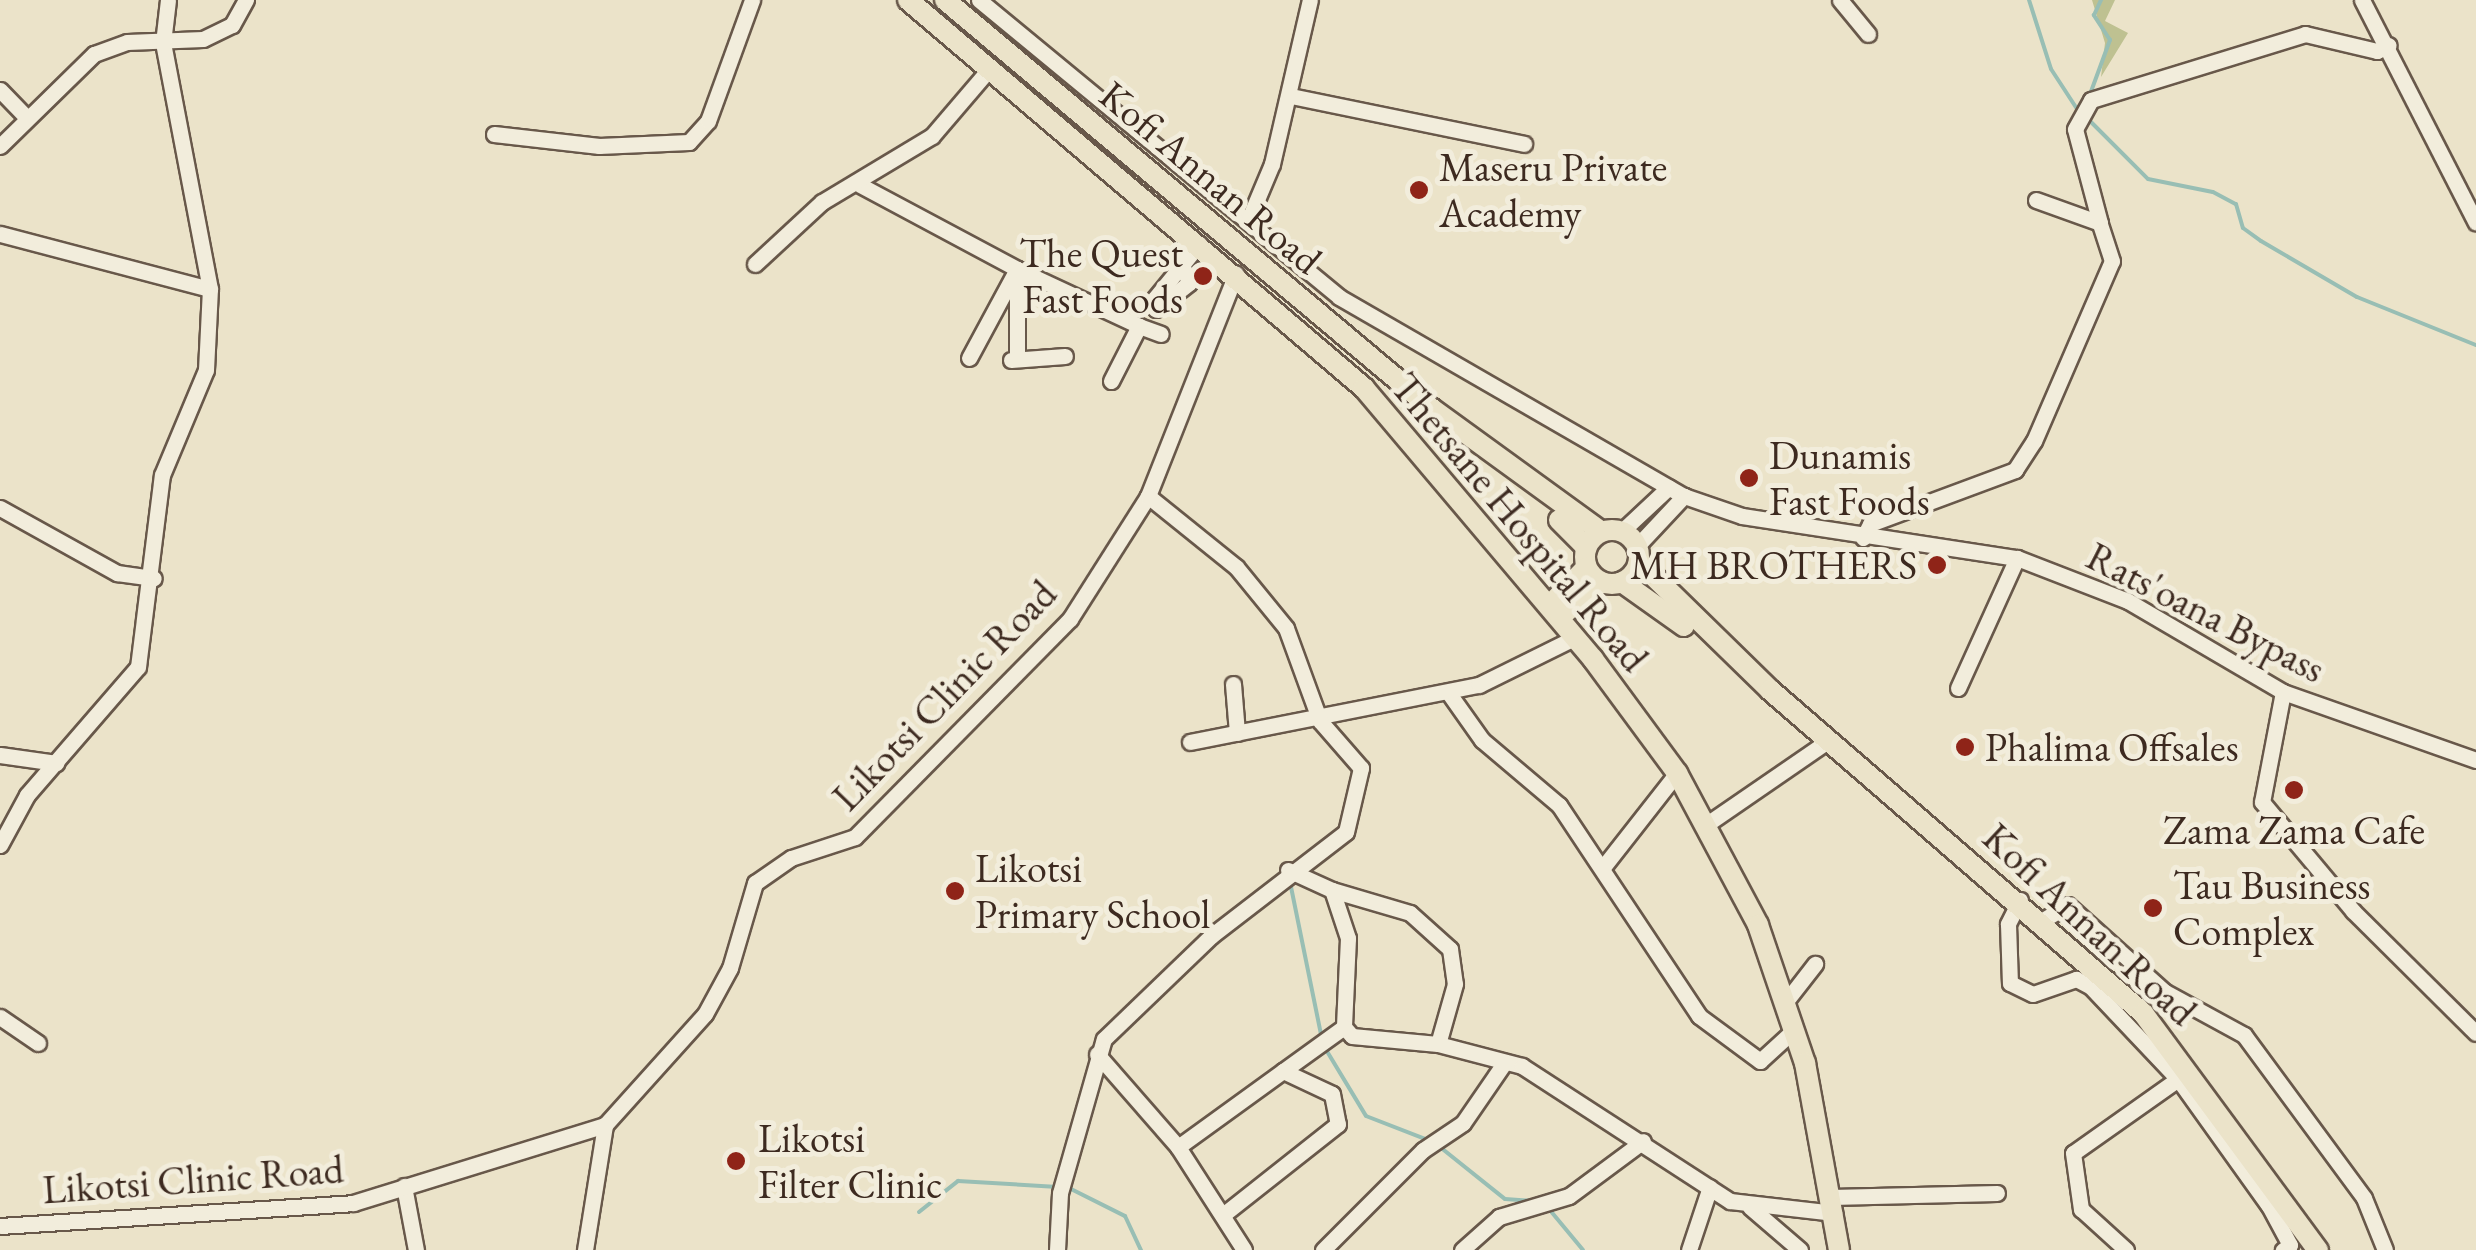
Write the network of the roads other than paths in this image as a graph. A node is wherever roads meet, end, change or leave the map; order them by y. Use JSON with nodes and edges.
{"nodes":[{"id":1,"x":168,"y":0,"type":"edge"},
{"id":2,"x":246,"y":0,"type":"edge"},
{"id":3,"x":752,"y":0,"type":"edge"},
{"id":4,"x":908,"y":0,"type":"edge"},
{"id":5,"x":945,"y":0,"type":"edge"},
{"id":6,"x":979,"y":0,"type":"edge"},
{"id":7,"x":1310,"y":0,"type":"edge"},
{"id":8,"x":1840,"y":0,"type":"edge"},
{"id":9,"x":2362,"y":0,"type":"edge"},
{"id":10,"x":1868,"y":34,"type":"dead end"},
{"id":11,"x":162,"y":43,"type":"junction"},
{"id":12,"x":2389,"y":45,"type":"junction"},
{"id":13,"x":990,"y":68,"type":"junction"},
{"id":14,"x":0,"y":90,"type":"edge"},
{"id":15,"x":1291,"y":96,"type":"junction"},
{"id":16,"x":28,"y":118,"type":"junction"},
{"id":17,"x":494,"y":134,"type":"dead end"},
{"id":18,"x":1524,"y":144,"type":"dead end"},
{"id":19,"x":0,"y":146,"type":"edge"},
{"id":20,"x":860,"y":184,"type":"junction"},
{"id":21,"x":2036,"y":200,"type":"dead end"},
{"id":22,"x":1248,"y":221,"type":"junction"},
{"id":23,"x":2100,"y":223,"type":"junction"},
{"id":24,"x":2476,"y":223,"type":"edge"},
{"id":25,"x":0,"y":234,"type":"edge"},
{"id":26,"x":1199,"y":244,"type":"junction"},
{"id":27,"x":756,"y":264,"type":"dead end"},
{"id":28,"x":1183,"y":268,"type":"dead end"},
{"id":29,"x":1017,"y":269,"type":"junction"},
{"id":30,"x":1236,"y":274,"type":"junction"},
{"id":31,"x":210,"y":289,"type":"junction"},
{"id":32,"x":1139,"y":326,"type":"junction"},
{"id":33,"x":1161,"y":334,"type":"dead end"},
{"id":34,"x":1065,"y":356,"type":"dead end"},
{"id":35,"x":968,"y":358,"type":"dead end"},
{"id":36,"x":1110,"y":380,"type":"dead end"},
{"id":37,"x":1669,"y":487,"type":"junction"},
{"id":38,"x":1148,"y":496,"type":"junction"},
{"id":39,"x":1684,"y":496,"type":"junction"},
{"id":40,"x":0,"y":508,"type":"edge"},
{"id":41,"x":1863,"y":538,"type":"junction"},
{"id":42,"x":1638,"y":554,"type":"junction"},
{"id":43,"x":1603,"y":557,"type":"junction"},
{"id":44,"x":2017,"y":558,"type":"junction"},
{"id":45,"x":154,"y":578,"type":"junction"},
{"id":46,"x":1555,"y":611,"type":"junction"},
{"id":47,"x":1576,"y":637,"type":"junction"},
{"id":48,"x":1233,"y":684,"type":"dead end"},
{"id":49,"x":1958,"y":688,"type":"dead end"},
{"id":50,"x":1770,"y":690,"type":"junction"},
{"id":51,"x":1448,"y":692,"type":"junction"},
{"id":52,"x":2283,"y":692,"type":"junction"},
{"id":53,"x":1320,"y":721,"type":"junction"},
{"id":54,"x":1237,"y":733,"type":"junction"},
{"id":55,"x":1829,"y":740,"type":"junction"},
{"id":56,"x":1190,"y":742,"type":"dead end"},
{"id":57,"x":0,"y":755,"type":"edge"},
{"id":58,"x":2476,"y":760,"type":"edge"},
{"id":59,"x":56,"y":763,"type":"junction"},
{"id":60,"x":1677,"y":773,"type":"junction"},
{"id":61,"x":1706,"y":824,"type":"junction"},
{"id":62,"x":0,"y":844,"type":"edge"},
{"id":63,"x":1604,"y":866,"type":"junction"},
{"id":64,"x":1288,"y":870,"type":"junction"},
{"id":65,"x":1332,"y":890,"type":"junction"},
{"id":66,"x":2020,"y":900,"type":"junction"},
{"id":67,"x":2043,"y":920,"type":"junction"},
{"id":68,"x":1815,"y":964,"type":"dead end"},
{"id":69,"x":1787,"y":1000,"type":"junction"},
{"id":70,"x":0,"y":1017,"type":"edge"},
{"id":71,"x":1344,"y":1026,"type":"junction"},
{"id":72,"x":1795,"y":1029,"type":"junction"},
{"id":73,"x":2476,"y":1034,"type":"edge"},
{"id":74,"x":38,"y":1042,"type":"dead end"},
{"id":75,"x":1438,"y":1044,"type":"junction"},
{"id":76,"x":1097,"y":1054,"type":"junction"},
{"id":77,"x":1505,"y":1062,"type":"junction"},
{"id":78,"x":1283,"y":1071,"type":"junction"},
{"id":79,"x":2178,"y":1079,"type":"junction"},
{"id":80,"x":606,"y":1125,"type":"junction"},
{"id":81,"x":1642,"y":1140,"type":"junction"},
{"id":82,"x":1178,"y":1147,"type":"junction"},
{"id":83,"x":404,"y":1186,"type":"junction"},
{"id":84,"x":1710,"y":1188,"type":"junction"},
{"id":85,"x":1996,"y":1193,"type":"dead end"},
{"id":86,"x":1833,"y":1205,"type":"junction"},
{"id":87,"x":1750,"y":1207,"type":"junction"},
{"id":88,"x":1224,"y":1214,"type":"junction"},
{"id":89,"x":0,"y":1226,"type":"edge"},
{"id":90,"x":416,"y":1250,"type":"edge"},
{"id":91,"x":585,"y":1250,"type":"edge"},
{"id":92,"x":1057,"y":1250,"type":"edge"},
{"id":93,"x":1244,"y":1250,"type":"edge"},
{"id":94,"x":1323,"y":1250,"type":"edge"},
{"id":95,"x":1462,"y":1250,"type":"edge"},
{"id":96,"x":1689,"y":1250,"type":"edge"},
{"id":97,"x":1800,"y":1250,"type":"edge"},
{"id":98,"x":1840,"y":1250,"type":"edge"},
{"id":99,"x":2126,"y":1250,"type":"edge"},
{"id":100,"x":2284,"y":1250,"type":"edge"},
{"id":101,"x":2318,"y":1250,"type":"edge"},
{"id":102,"x":2385,"y":1250,"type":"edge"}],
"edges":[{"from":1,"to":11,"type":"street"},
{"from":2,"to":11,"type":"street"},
{"from":3,"to":17,"type":"street"},
{"from":4,"to":13,"type":"main road","name":"Thetsane Hospital Road"},
{"from":5,"to":43,"type":"main road","name":"Kofi Annan Road"},
{"from":6,"to":22,"type":"street","name":"Rats'oana Bypass"},
{"from":7,"to":15,"type":"street"},
{"from":8,"to":10,"type":"street"},
{"from":9,"to":12,"type":"street"},
{"from":11,"to":16,"type":"street"},
{"from":11,"to":31,"type":"street"},
{"from":12,"to":23,"type":"street"},
{"from":12,"to":24,"type":"street"},
{"from":13,"to":20,"type":"street"},
{"from":13,"to":26,"type":"main road","name":"Thetsane Hospital Road"},
{"from":14,"to":16,"type":"street"},
{"from":15,"to":18,"type":"street"},
{"from":15,"to":22,"type":"street"},
{"from":16,"to":19,"type":"street"},
{"from":20,"to":27,"type":"street"},
{"from":20,"to":29,"type":"street"},
{"from":21,"to":23,"type":"street"},
{"from":22,"to":37,"type":"street","name":"Rats'oana Bypass"},
{"from":23,"to":41,"type":"street"},
{"from":25,"to":31,"type":"street"},
{"from":26,"to":28,"type":"street"},
{"from":26,"to":30,"type":"main road","name":"Thetsane Hospital Road"},
{"from":29,"to":32,"type":"street"},
{"from":29,"to":34,"type":"street"},
{"from":29,"to":35,"type":"street"},
{"from":30,"to":38,"type":"street","name":"Likotsi Clinic Road"},
{"from":30,"to":46,"type":"main road","name":"Thetsane Hospital Road"},
{"from":31,"to":45,"type":"street"},
{"from":32,"to":33,"type":"street"},
{"from":32,"to":36,"type":"street"},
{"from":37,"to":39,"type":"street","name":"Rats'oana Bypass"},
{"from":37,"to":43,"type":"street"},
{"from":38,"to":53,"type":"street"},
{"from":38,"to":80,"type":"street","name":"Likotsi Clinic Road"},
{"from":39,"to":41,"type":"street","name":"Rats'oana Bypass"},
{"from":39,"to":42,"type":"street"},
{"from":40,"to":45,"type":"street"},
{"from":41,"to":44,"type":"street","name":"Rats'oana Bypass"},
{"from":42,"to":43,"type":"main road","name":"Kofi Annan Road"},
{"from":42,"to":43,"type":"main road"},
{"from":42,"to":50,"type":"main road","name":"Kofi Annan Road"},
{"from":43,"to":46,"type":"main road"},
{"from":43,"to":50,"type":"main road","name":"Kofi Annan Road"},
{"from":44,"to":49,"type":"street"},
{"from":44,"to":52,"type":"street","name":"Rats'oana Bypass"},
{"from":45,"to":59,"type":"street"},
{"from":46,"to":47,"type":"main road","name":"Thetsane Hospital Road"},
{"from":47,"to":51,"type":"street"},
{"from":47,"to":60,"type":"main road","name":"Thetsane Hospital Road"},
{"from":48,"to":54,"type":"street"},
{"from":50,"to":55,"type":"main road","name":"Kofi Annan Road"},
{"from":51,"to":53,"type":"street"},
{"from":51,"to":63,"type":"street"},
{"from":52,"to":58,"type":"street","name":"Rats'oana Bypass"},
{"from":52,"to":73,"type":"street"},
{"from":53,"to":54,"type":"street"},
{"from":53,"to":64,"type":"street"},
{"from":54,"to":56,"type":"street"},
{"from":55,"to":61,"type":"street"},
{"from":55,"to":66,"type":"main road","name":"Kofi Annan Road"},
{"from":57,"to":59,"type":"street"},
{"from":59,"to":62,"type":"street"},
{"from":60,"to":61,"type":"main road","name":"Thetsane Hospital Road"},
{"from":60,"to":63,"type":"street"},
{"from":61,"to":69,"type":"main road","name":"Thetsane Hospital Road"},
{"from":63,"to":72,"type":"street"},
{"from":64,"to":65,"type":"street"},
{"from":64,"to":76,"type":"street"},
{"from":65,"to":71,"type":"street"},
{"from":65,"to":75,"type":"street"},
{"from":66,"to":67,"type":"main road","name":"Kofi Annan Road"},
{"from":66,"to":79,"type":"street"},
{"from":67,"to":101,"type":"main road","name":"Kofi Annan Road"},
{"from":67,"to":102,"type":"street"},
{"from":68,"to":69,"type":"street"},
{"from":69,"to":72,"type":"main road","name":"Thetsane Hospital Road"},
{"from":70,"to":74,"type":"street"},
{"from":71,"to":75,"type":"street"},
{"from":71,"to":78,"type":"street"},
{"from":72,"to":86,"type":"main road","name":"Thetsane Hospital Road"},
{"from":75,"to":77,"type":"street"},
{"from":76,"to":82,"type":"street"},
{"from":76,"to":92,"type":"street"},
{"from":77,"to":81,"type":"street"},
{"from":77,"to":94,"type":"street"},
{"from":78,"to":82,"type":"street"},
{"from":78,"to":88,"type":"street"},
{"from":79,"to":99,"type":"street"},
{"from":79,"to":100,"type":"street"},
{"from":80,"to":83,"type":"street","name":"Likotsi Clinic Road"},
{"from":80,"to":91,"type":"street"},
{"from":81,"to":84,"type":"street"},
{"from":81,"to":95,"type":"street"},
{"from":82,"to":88,"type":"street"},
{"from":83,"to":89,"type":"street","name":"Likotsi Clinic Road"},
{"from":83,"to":90,"type":"street"},
{"from":84,"to":87,"type":"street"},
{"from":84,"to":96,"type":"street"},
{"from":85,"to":86,"type":"street"},
{"from":86,"to":87,"type":"street"},
{"from":86,"to":98,"type":"main road","name":"Thetsane Hospital Road"},
{"from":87,"to":97,"type":"street"},
{"from":88,"to":93,"type":"street"}]}
